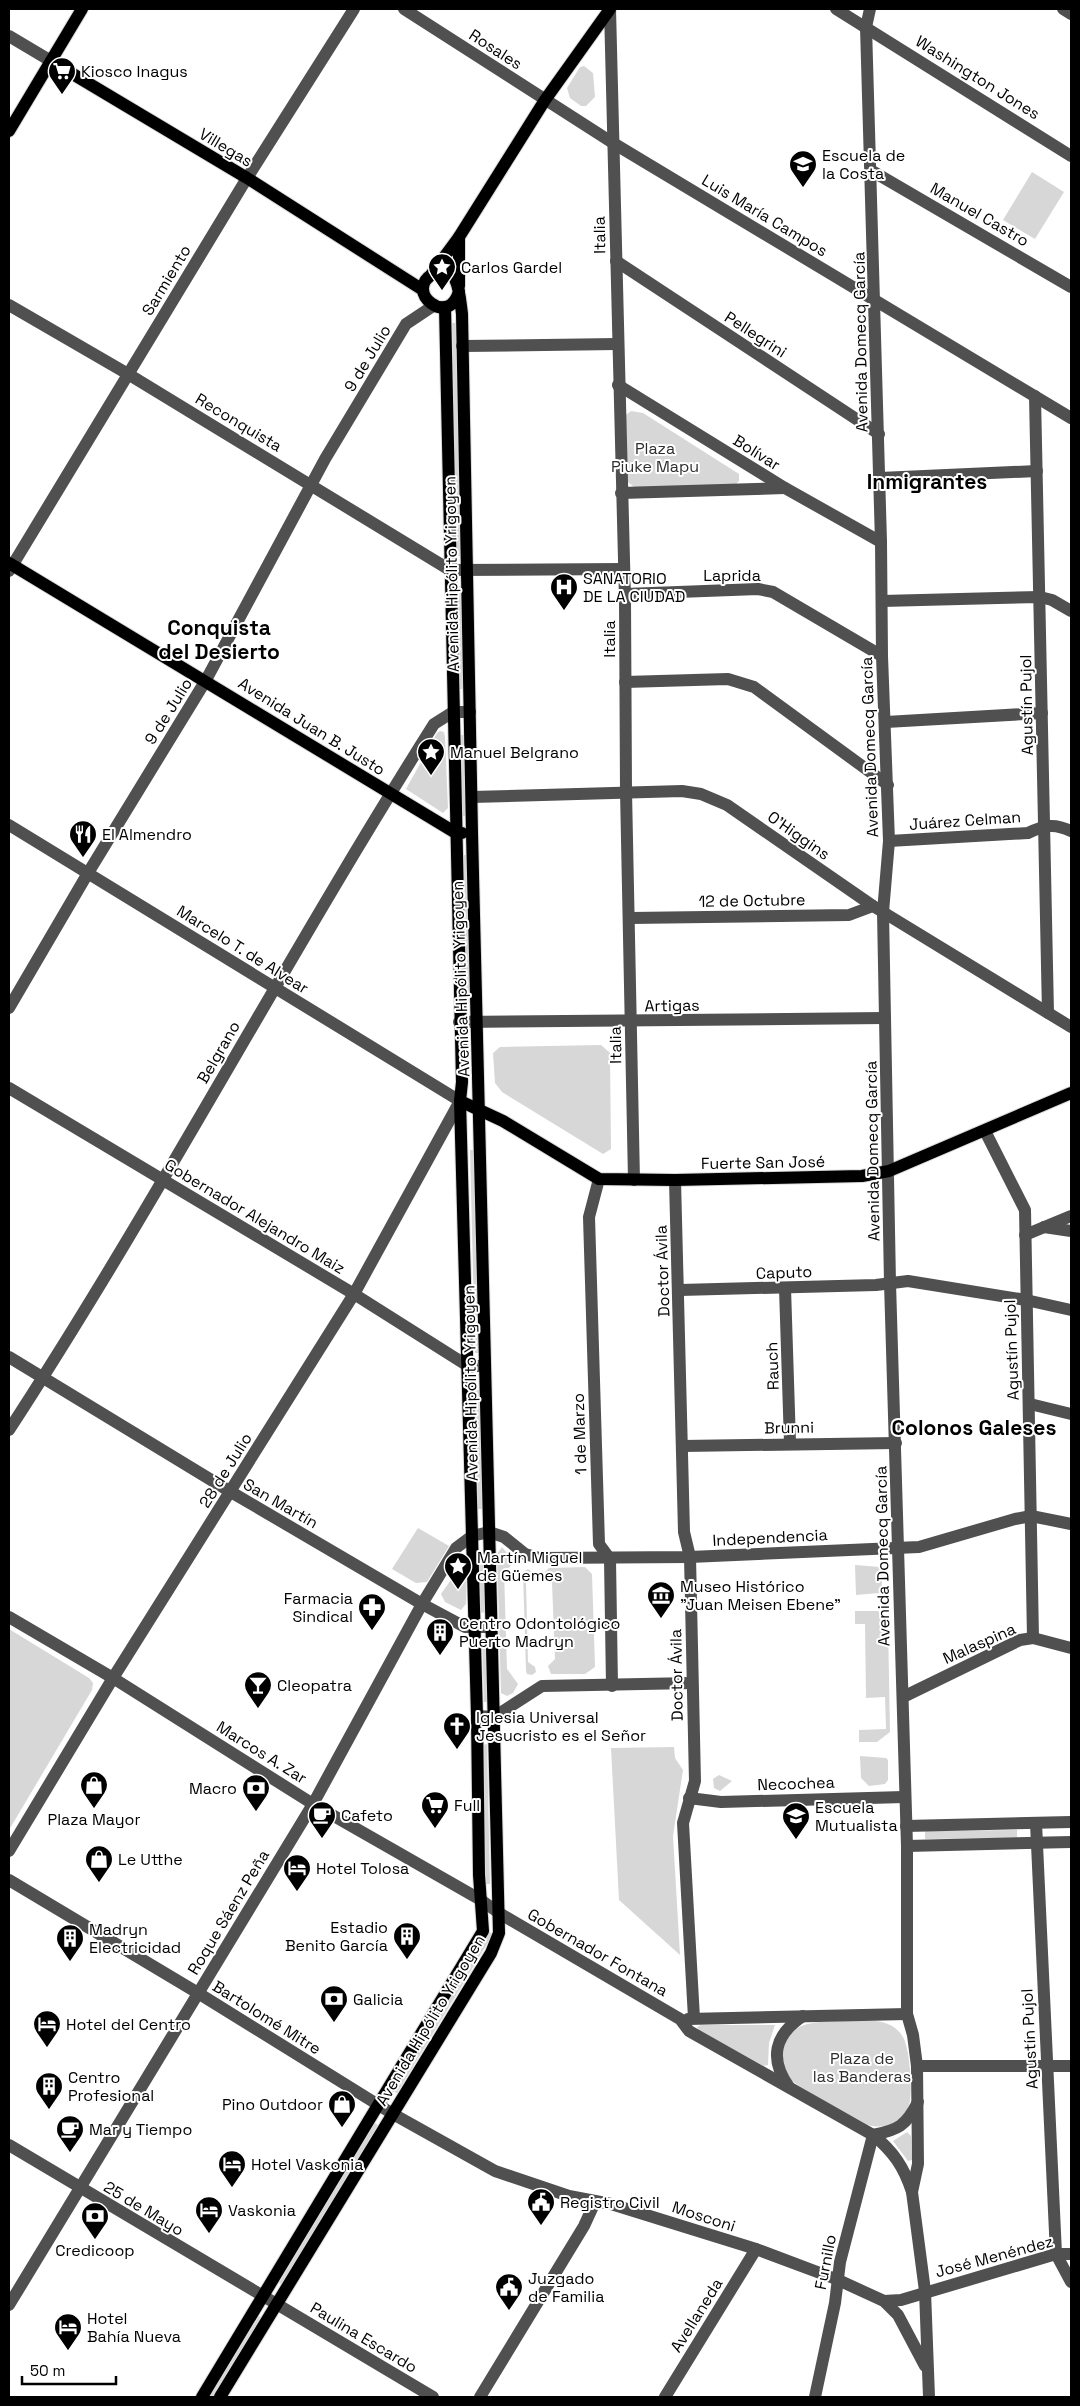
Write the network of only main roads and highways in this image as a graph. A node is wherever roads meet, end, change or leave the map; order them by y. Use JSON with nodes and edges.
{"nodes":[{"id":1,"x":82,"y":9,"type":"edge"},
{"id":2,"x":610,"y":9,"type":"edge"},
{"id":3,"x":51,"y":61,"type":"junction"},
{"id":4,"x":9,"y":131,"type":"edge"},
{"id":5,"x":459,"y":237,"type":"junction"},
{"id":6,"x":431,"y":275,"type":"junction"},
{"id":7,"x":459,"y":289,"type":"junction"},
{"id":8,"x":423,"y":290,"type":"junction"},
{"id":9,"x":439,"y":306,"type":"junction"},
{"id":10,"x":10,"y":566,"type":"edge"},
{"id":11,"x":456,"y":832,"type":"junction"},
{"id":12,"x":472,"y":833,"type":"junction"},
{"id":13,"x":1071,"y":1093,"type":"edge"},
{"id":14,"x":460,"y":1101,"type":"junction"},
{"id":15,"x":480,"y":1110,"type":"junction"},
{"id":16,"x":202,"y":2397,"type":"edge"},
{"id":17,"x":220,"y":2397,"type":"edge"}],
"edges":[{"from":1,"to":3,"type":"main road"},
{"from":2,"to":5,"type":"main road"},
{"from":3,"to":4,"type":"main road"},
{"from":3,"to":8,"type":"main road","name":"Villegas"},
{"from":5,"to":6,"type":"main road"},
{"from":5,"to":7,"type":"main road"},
{"from":6,"to":7,"type":"main road"},
{"from":6,"to":8,"type":"main road"},
{"from":7,"to":9,"type":"main road"},
{"from":7,"to":12,"type":"main road","name":"Avenida Hipólito Yrigoyen"},
{"from":8,"to":9,"type":"main road"},
{"from":9,"to":11,"type":"main road","name":"Avenida Hipólito Yrigoyen"},
{"from":10,"to":11,"type":"main road","name":"Avenida Juan B. Justo"},
{"from":11,"to":12,"type":"main road","name":"Avenida Juan B. Justo"},
{"from":11,"to":14,"type":"main road","name":"Avenida Hipólito Yrigoyen"},
{"from":12,"to":15,"type":"main road","name":"Avenida Hipólito Yrigoyen"},
{"from":13,"to":15,"type":"main road","name":"Fuerte San José"},
{"from":14,"to":15,"type":"main road","name":"Fuerte San José"},
{"from":14,"to":16,"type":"main road","name":"Avenida Hipólito Yrigoyen"},
{"from":15,"to":17,"type":"main road","name":"Avenida Hipólito Yrigoyen"}]}
